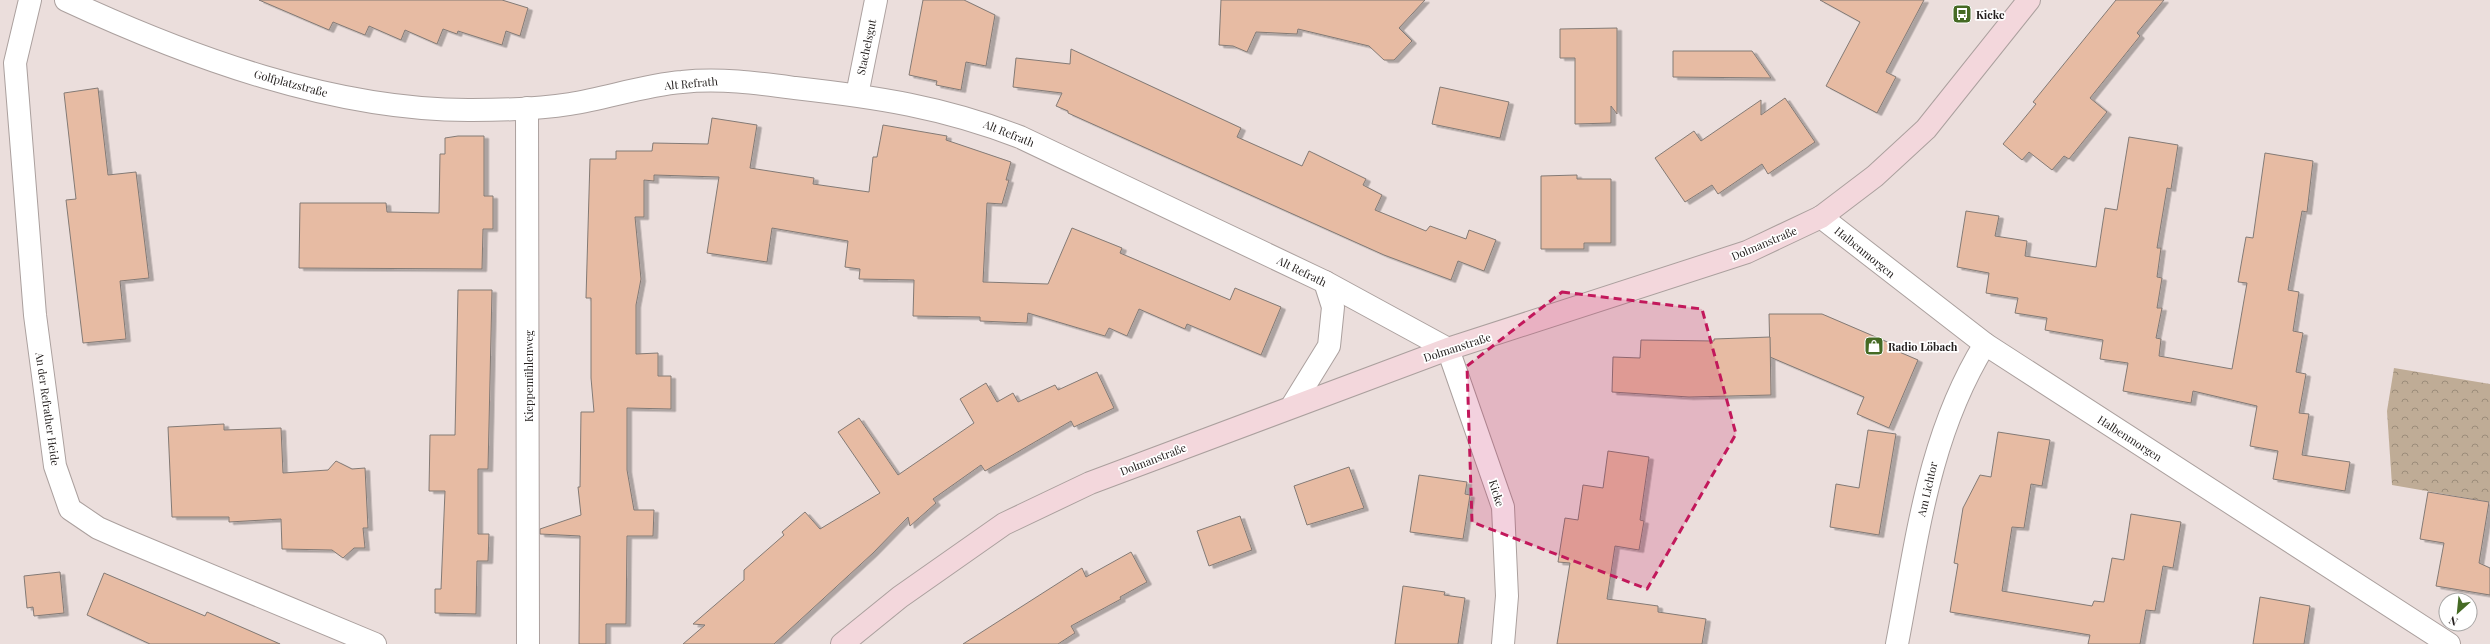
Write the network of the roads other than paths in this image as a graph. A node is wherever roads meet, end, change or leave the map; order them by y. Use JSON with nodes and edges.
{"nodes":[{"id":1,"x":30,"y":0,"type":"edge"},
{"id":2,"x":66,"y":0,"type":"edge"},
{"id":3,"x":876,"y":0,"type":"edge"},
{"id":4,"x":2029,"y":0,"type":"edge"},
{"id":5,"x":857,"y":95,"type":"junction"},
{"id":6,"x":527,"y":108,"type":"junction"},
{"id":7,"x":1821,"y":217,"type":"junction"},
{"id":8,"x":1325,"y":282,"type":"junction"},
{"id":9,"x":1985,"y":344,"type":"junction"},
{"id":10,"x":1448,"y":349,"type":"junction"},
{"id":11,"x":1292,"y":406,"type":"junction"},
{"id":12,"x":375,"y":644,"type":"edge"},
{"id":13,"x":528,"y":644,"type":"edge"},
{"id":14,"x":842,"y":644,"type":"edge"},
{"id":15,"x":1503,"y":644,"type":"edge"},
{"id":16,"x":1897,"y":644,"type":"edge"},
{"id":17,"x":2449,"y":644,"type":"edge"}],
"edges":[{"from":1,"to":12,"type":"street","name":"An der Refrather Heide"},
{"from":2,"to":6,"type":"street","name":"Golfplatzstraße"},
{"from":3,"to":5,"type":"street","name":"Stachelsgut"},
{"from":4,"to":7,"type":"main road","name":"Dolmanstraße"},
{"from":5,"to":6,"type":"street","name":"Alt Refrath"},
{"from":5,"to":8,"type":"street","name":"Alt Refrath"},
{"from":6,"to":13,"type":"street","name":"Kieppemühlenweg"},
{"from":7,"to":9,"type":"street","name":"Halbenmorgen"},
{"from":7,"to":10,"type":"main road","name":"Dolmanstraße"},
{"from":8,"to":10,"type":"street","name":"Alt Refrath"},
{"from":8,"to":11,"type":"street"},
{"from":9,"to":16,"type":"street","name":"Am Lichtor"},
{"from":9,"to":17,"type":"street","name":"Halbenmorgen"},
{"from":10,"to":11,"type":"main road","name":"Dolmanstraße"},
{"from":10,"to":15,"type":"street","name":"Kicke"},
{"from":11,"to":14,"type":"main road","name":"Dolmanstraße"}]}
